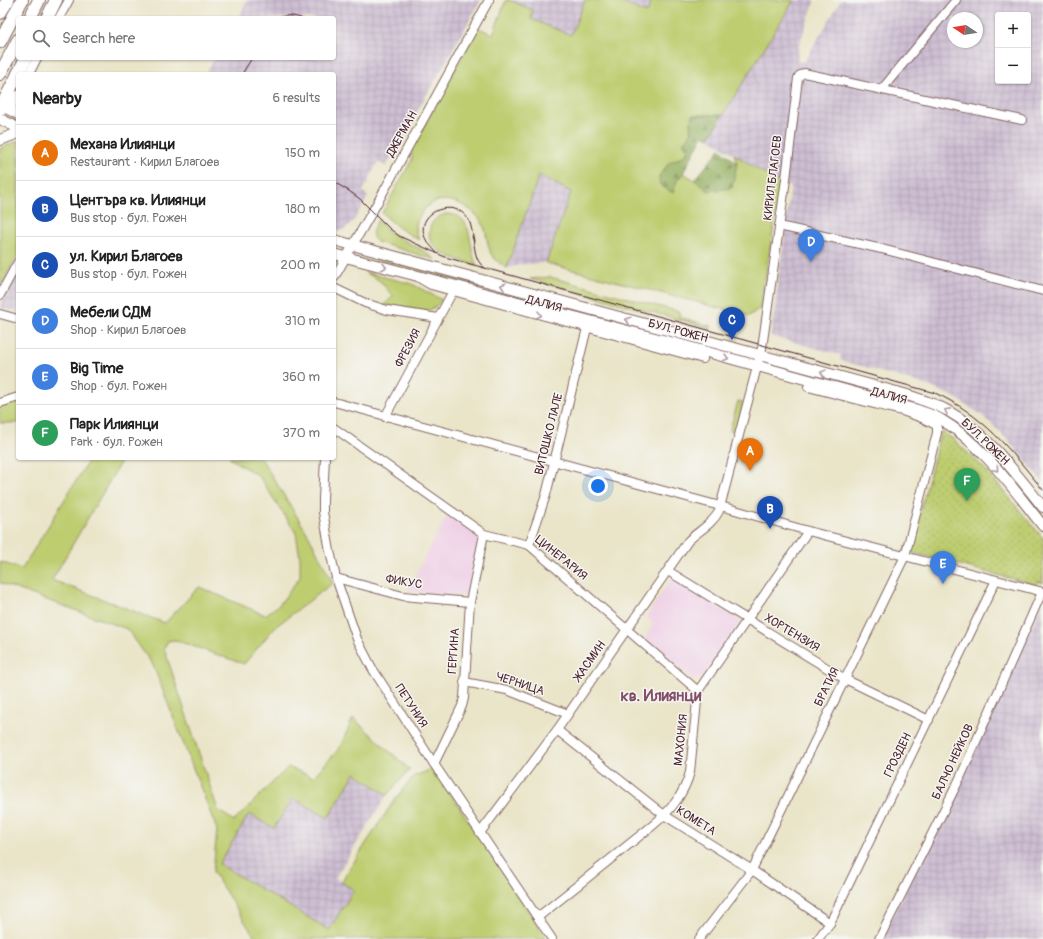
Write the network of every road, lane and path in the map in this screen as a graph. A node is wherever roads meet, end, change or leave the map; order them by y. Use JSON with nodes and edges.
{"nodes":[{"id":1,"x":8,"y":0,"type":"edge"},
{"id":2,"x":22,"y":0,"type":"edge"},
{"id":3,"x":39,"y":0,"type":"edge"},
{"id":4,"x":56,"y":0,"type":"edge"},
{"id":5,"x":69,"y":0,"type":"edge"},
{"id":6,"x":490,"y":0,"type":"edge"},
{"id":7,"x":956,"y":0,"type":"edge"},
{"id":8,"x":0,"y":13,"type":"edge"},
{"id":9,"x":31,"y":16,"type":"edge"},
{"id":10,"x":48,"y":16,"type":"edge"},
{"id":11,"x":60,"y":16,"type":"edge"},
{"id":12,"x":0,"y":42,"type":"edge"},
{"id":13,"x":16,"y":44,"type":"edge"},
{"id":14,"x":25,"y":60,"type":"edge"},
{"id":15,"x":36,"y":60,"type":"edge"},
{"id":16,"x":19,"y":72,"type":"edge"},
{"id":17,"x":30,"y":72,"type":"edge"},
{"id":18,"x":0,"y":74,"type":"edge"},
{"id":19,"x":16,"y":80,"type":"edge"},
{"id":20,"x":882,"y":89,"type":"junction"},
{"id":21,"x":16,"y":97,"type":"edge"},
{"id":22,"x":6,"y":109,"type":"edge"},
{"id":23,"x":2,"y":120,"type":"edge"},
{"id":24,"x":1022,"y":120,"type":"dead end"},
{"id":25,"x":16,"y":127,"type":"edge"},
{"id":26,"x":16,"y":135,"type":"edge"},
{"id":27,"x":0,"y":140,"type":"edge"},
{"id":28,"x":779,"y":226,"type":"junction"},
{"id":29,"x":336,"y":241,"type":"edge"},
{"id":30,"x":353,"y":245,"type":"junction"},
{"id":31,"x":336,"y":254,"type":"edge"},
{"id":32,"x":346,"y":257,"type":"junction"},
{"id":33,"x":16,"y":266,"type":"edge"},
{"id":34,"x":409,"y":273,"type":"junction"},
{"id":35,"x":336,"y":274,"type":"edge"},
{"id":36,"x":336,"y":289,"type":"edge"},
{"id":37,"x":1043,"y":291,"type":"edge"},
{"id":38,"x":453,"y":292,"type":"junction"},
{"id":39,"x":0,"y":295,"type":"edge"},
{"id":40,"x":0,"y":314,"type":"edge"},
{"id":41,"x":16,"y":318,"type":"edge"},
{"id":42,"x":438,"y":318,"type":"junction"},
{"id":43,"x":587,"y":328,"type":"junction"},
{"id":44,"x":677,"y":348,"type":"junction"},
{"id":45,"x":760,"y":356,"type":"junction"},
{"id":46,"x":703,"y":359,"type":"dead end"},
{"id":47,"x":758,"y":367,"type":"junction"},
{"id":48,"x":808,"y":387,"type":"dead end"},
{"id":49,"x":833,"y":390,"type":"junction"},
{"id":50,"x":16,"y":398,"type":"edge"},
{"id":51,"x":0,"y":403,"type":"edge"},
{"id":52,"x":336,"y":403,"type":"edge"},
{"id":53,"x":385,"y":417,"type":"junction"},
{"id":54,"x":938,"y":428,"type":"joint"},
{"id":55,"x":336,"y":429,"type":"edge"},
{"id":56,"x":325,"y":460,"type":"edge"},
{"id":57,"x":554,"y":462,"type":"junction"},
{"id":58,"x":721,"y":506,"type":"junction"},
{"id":59,"x":1043,"y":507,"type":"edge"},
{"id":60,"x":1043,"y":526,"type":"edge"},
{"id":61,"x":808,"y":531,"type":"junction"},
{"id":62,"x":484,"y":534,"type":"junction"},
{"id":63,"x":530,"y":545,"type":"junction"},
{"id":64,"x":905,"y":556,"type":"junction"},
{"id":65,"x":668,"y":571,"type":"junction"},
{"id":66,"x":336,"y":578,"type":"junction"},
{"id":67,"x":996,"y":580,"type":"junction"},
{"id":68,"x":1042,"y":592,"type":"edge"},
{"id":69,"x":470,"y":602,"type":"junction"},
{"id":70,"x":748,"y":620,"type":"junction"},
{"id":71,"x":627,"y":629,"type":"junction"},
{"id":72,"x":844,"y":679,"type":"junction"},
{"id":73,"x":464,"y":682,"type":"junction"},
{"id":74,"x":698,"y":691,"type":"junction"},
{"id":75,"x":568,"y":714,"type":"junction"},
{"id":76,"x":929,"y":720,"type":"junction"},
{"id":77,"x":557,"y":730,"type":"junction"},
{"id":78,"x":434,"y":764,"type":"junction"},
{"id":79,"x":664,"y":816,"type":"junction"},
{"id":80,"x":480,"y":833,"type":"junction"},
{"id":81,"x":752,"y":870,"type":"junction"},
{"id":82,"x":538,"y":917,"type":"junction"},
{"id":83,"x":830,"y":923,"type":"junction"},
{"id":84,"x":552,"y":939,"type":"edge"},
{"id":85,"x":699,"y":939,"type":"edge"},
{"id":86,"x":818,"y":939,"type":"edge"},
{"id":87,"x":879,"y":939,"type":"edge"}],
"edges":[{"from":1,"to":8,"type":"highway"},
{"from":2,"to":12,"type":"highway"},
{"from":3,"to":9,"type":"highway"},
{"from":4,"to":10,"type":"highway"},
{"from":5,"to":11,"type":"street"},
{"from":6,"to":30,"type":"street","name":"ДЖЕРМАН"},
{"from":7,"to":20,"type":"street"},
{"from":13,"to":18,"type":"highway"},
{"from":14,"to":16,"type":"highway"},
{"from":15,"to":17,"type":"street"},
{"from":19,"to":22,"type":"highway"},
{"from":20,"to":24,"type":"street","name":"КИРИЛ БЛАГОЕВ"},
{"from":20,"to":28,"type":"street","name":"КИРИЛ БЛАГОЕВ"},
{"from":21,"to":22,"type":"street"},
{"from":22,"to":23,"type":"main road"},
{"from":23,"to":25,"type":"main road"},
{"from":26,"to":27,"type":"main road"},
{"from":28,"to":37,"type":"street"},
{"from":28,"to":45,"type":"street","name":"КИРИЛ БЛАГОЕВ"},
{"from":29,"to":30,"type":"main road","name":"БУЛ. РОЖЕН"},
{"from":30,"to":32,"type":"street","name":"ДЖЕРМАН"},
{"from":45,"to":30,"type":"main road","name":"БУЛ. РОЖЕН","one_way":true},
{"from":31,"to":32,"type":"main road","name":"БУЛ. РОЖЕН"},
{"from":32,"to":34,"type":"main road","name":"БУЛ. РОЖЕН","one_way":true},
{"from":32,"to":35,"type":"street","name":"ДЖЕРМАН"},
{"from":33,"to":39,"type":"street"},
{"from":34,"to":38,"type":"street","name":"ДАЛИЯ"},
{"from":34,"to":44,"type":"main road","name":"БУЛ. РОЖЕН"},
{"from":36,"to":42,"type":"street"},
{"from":38,"to":42,"type":"street","name":"ФРЕЗИЯ"},
{"from":38,"to":43,"type":"street","name":"ДАЛИЯ","one_way":true},
{"from":40,"to":41,"type":"street"},
{"from":42,"to":53,"type":"street","name":"ФРЕЗИЯ"},
{"from":43,"to":44,"type":"street","name":"ДАЛИЯ"},
{"from":43,"to":57,"type":"street","name":"ВИТОШКО ЛАЛЕ"},
{"from":44,"to":46,"type":"street","name":"ДАЛИЯ"},
{"from":44,"to":47,"type":"main road","name":"БУЛ. РОЖЕН","one_way":true},
{"from":45,"to":47,"type":"street","name":"КИРИЛ БЛАГОЕВ"},
{"from":59,"to":45,"type":"main road","name":"БУЛ. РОЖЕН","one_way":true},
{"from":47,"to":49,"type":"main road","name":"БУЛ. РОЖЕН"},
{"from":47,"to":58,"type":"street","name":"КИРИЛ БЛАГОЕВ"},
{"from":48,"to":49,"type":"street","name":"ДАЛИЯ"},
{"from":49,"to":54,"type":"street","name":"ДАЛИЯ"},
{"from":49,"to":60,"type":"main road","name":"БУЛ. РОЖЕН","one_way":true},
{"from":50,"to":51,"type":"street"},
{"from":52,"to":53,"type":"street"},
{"from":53,"to":57,"type":"street"},
{"from":54,"to":64,"type":"street","name":"БРАТИЯ"},
{"from":55,"to":62,"type":"street","name":"ЦИНЕРАРИЯ"},
{"from":56,"to":66,"type":"street","name":"ПЕТУНИЯ"},
{"from":57,"to":58,"type":"street"},
{"from":57,"to":63,"type":"street","name":"ВИТОШКО ЛАЛЕ"},
{"from":58,"to":61,"type":"street"},
{"from":58,"to":65,"type":"street","name":"ЖАСМИН"},
{"from":61,"to":64,"type":"street"},
{"from":61,"to":70,"type":"street","name":"МАХОНИЯ"},
{"from":62,"to":63,"type":"street","name":"ЦИНЕРАРИЯ"},
{"from":62,"to":69,"type":"street","name":"ГЕРГИНА"},
{"from":63,"to":71,"type":"street","name":"ЦИНЕРАРИЯ"},
{"from":64,"to":67,"type":"street"},
{"from":64,"to":72,"type":"street","name":"БРАТИЯ"},
{"from":65,"to":70,"type":"street","name":"ХОРТЕНЗИЯ"},
{"from":65,"to":71,"type":"street","name":"ЖАСМИН"},
{"from":66,"to":69,"type":"street","name":"ФИКУС"},
{"from":66,"to":78,"type":"street","name":"ПЕТУНИЯ"},
{"from":67,"to":68,"type":"street"},
{"from":67,"to":76,"type":"street","name":"ГРОЗДЕН"},
{"from":68,"to":87,"type":"street","name":"БАЛЧО НЕЙКОВ"},
{"from":69,"to":73,"type":"street","name":"ГЕРГИНА"},
{"from":70,"to":72,"type":"street","name":"ХОРТЕНЗИЯ"},
{"from":70,"to":74,"type":"street","name":"МАХОНИЯ"},
{"from":71,"to":74,"type":"street","name":"ЦИНЕРАРИЯ"},
{"from":71,"to":75,"type":"street","name":"ЖАСМИН"},
{"from":72,"to":76,"type":"street","name":"ХОРТЕНЗИЯ"},
{"from":72,"to":81,"type":"street","name":"БРАТИЯ"},
{"from":73,"to":75,"type":"street","name":"ЧЕРНИЦА"},
{"from":73,"to":78,"type":"street","name":"ГЕРГИНА"},
{"from":74,"to":79,"type":"street","name":"МАХОНИЯ"},
{"from":75,"to":77,"type":"street","name":"ЖАСМИН"},
{"from":76,"to":83,"type":"street","name":"ГРОЗДЕН"},
{"from":77,"to":79,"type":"street","name":"КОМЕТА"},
{"from":77,"to":80,"type":"street","name":"ЖАСМИН"},
{"from":78,"to":80,"type":"street","name":"ПЕТУНИЯ"},
{"from":79,"to":81,"type":"street","name":"КОМЕТА"},
{"from":79,"to":82,"type":"street","name":"МАХОНИЯ"},
{"from":80,"to":82,"type":"street","name":"ПЕТУНИЯ"},
{"from":81,"to":83,"type":"street","name":"КОМЕТА"},
{"from":81,"to":85,"type":"street","name":"БРАТИЯ"},
{"from":82,"to":84,"type":"street","name":"ПЕТУНИЯ"},
{"from":83,"to":86,"type":"street","name":"ГРОЗДЕН"}]}
